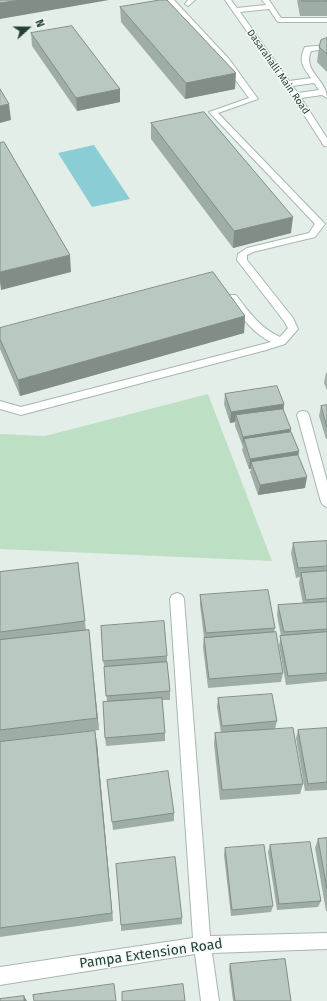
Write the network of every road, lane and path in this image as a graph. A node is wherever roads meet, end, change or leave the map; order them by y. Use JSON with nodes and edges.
{"nodes":[{"id":1,"x":170,"y":0,"type":"edge"},
{"id":2,"x":228,"y":0,"type":"edge"},
{"id":3,"x":265,"y":0,"type":"edge"},
{"id":4,"x":271,"y":7,"type":"junction"},
{"id":5,"x":235,"y":10,"type":"junction"},
{"id":6,"x":327,"y":20,"type":"edge"},
{"id":7,"x":327,"y":47,"type":"edge"},
{"id":8,"x":316,"y":80,"type":"junction"},
{"id":9,"x":287,"y":84,"type":"junction"},
{"id":10,"x":325,"y":94,"type":"edge"},
{"id":11,"x":296,"y":96,"type":"junction"},
{"id":12,"x":327,"y":144,"type":"edge"},
{"id":13,"x":324,"y":223,"type":"edge"},
{"id":14,"x":233,"y":297,"type":"edge"},
{"id":15,"x":281,"y":342,"type":"junction"},
{"id":16,"x":0,"y":405,"type":"edge"},
{"id":17,"x":303,"y":414,"type":"dead end"},
{"id":18,"x":327,"y":502,"type":"edge"},
{"id":19,"x":177,"y":599,"type":"dead end"},
{"id":20,"x":327,"y":941,"type":"edge"},
{"id":21,"x":202,"y":945,"type":"junction"},
{"id":22,"x":0,"y":976,"type":"edge"},
{"id":23,"x":210,"y":1001,"type":"edge"}],
"edges":[{"from":1,"to":13,"type":"street"},
{"from":2,"to":5,"type":"street","name":"Dasarahalli Main Road"},
{"from":3,"to":4,"type":"street"},
{"from":4,"to":5,"type":"street"},
{"from":4,"to":6,"type":"street"},
{"from":5,"to":9,"type":"street","name":"Dasarahalli Main Road"},
{"from":7,"to":8,"type":"street"},
{"from":8,"to":9,"type":"street"},
{"from":8,"to":10,"type":"street"},
{"from":9,"to":11,"type":"street","name":"Dasarahalli Main Road"},
{"from":10,"to":11,"type":"street"},
{"from":11,"to":12,"type":"street","name":"Dasarahalli Main Road"},
{"from":13,"to":15,"type":"street"},
{"from":14,"to":15,"type":"street"},
{"from":15,"to":16,"type":"street"},
{"from":17,"to":18,"type":"street"},
{"from":19,"to":21,"type":"street"},
{"from":20,"to":21,"type":"street","name":"Pampa Extension Road"},
{"from":21,"to":22,"type":"street","name":"Pampa Extension Road"},
{"from":21,"to":23,"type":"street"}]}
